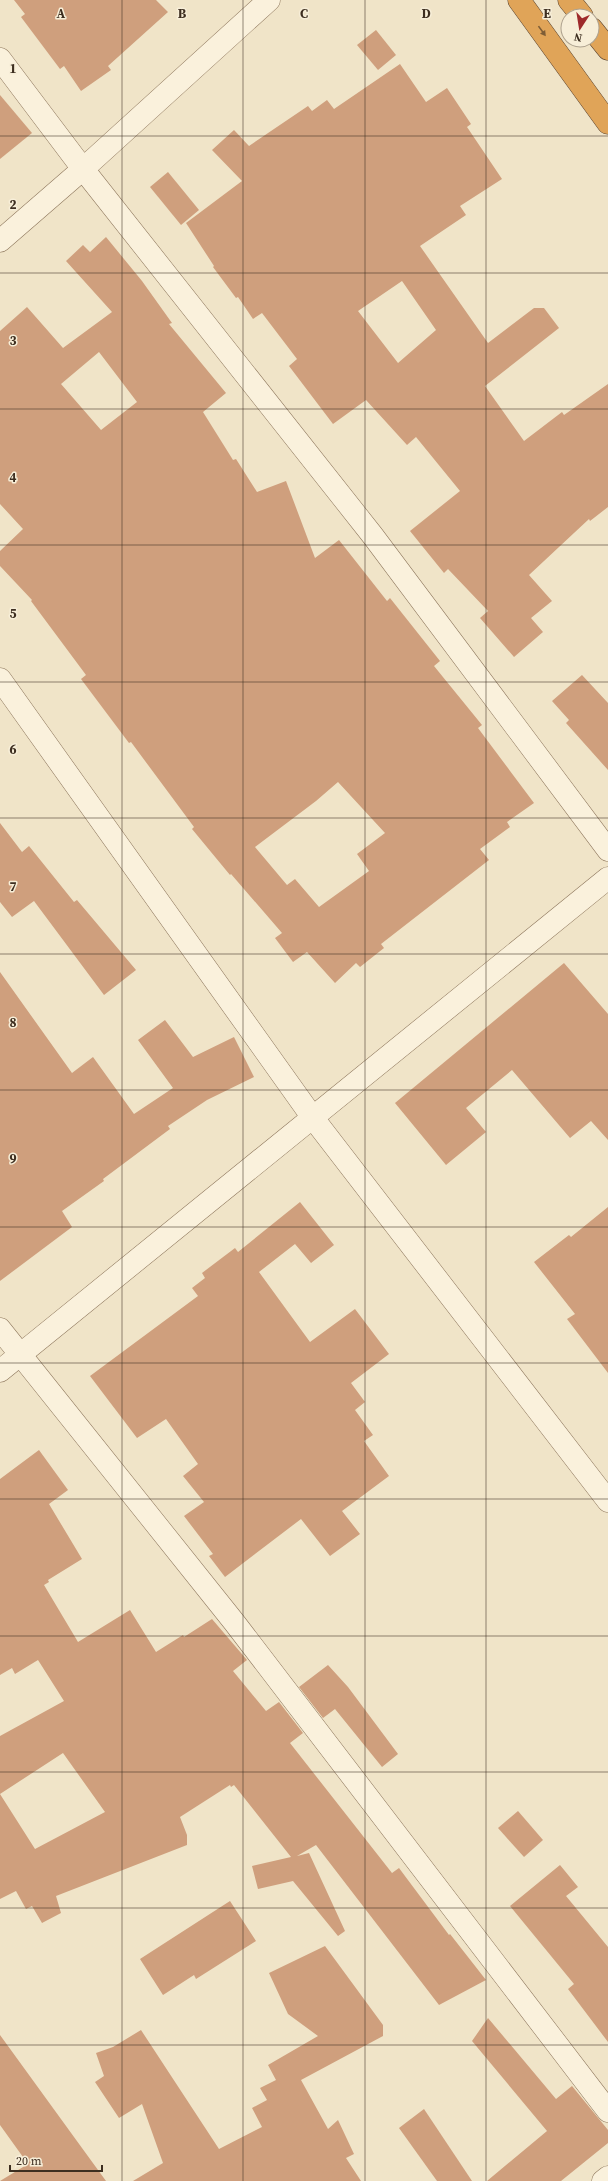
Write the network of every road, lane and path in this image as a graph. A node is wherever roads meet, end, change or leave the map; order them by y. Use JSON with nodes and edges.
{"nodes":[{"id":1,"x":268,"y":0,"type":"edge"},
{"id":2,"x":519,"y":0,"type":"edge"},
{"id":3,"x":569,"y":0,"type":"edge"},
{"id":4,"x":576,"y":8,"type":"edge"},
{"id":5,"x":600,"y":39,"type":"edge"},
{"id":6,"x":608,"y":49,"type":"edge"},
{"id":7,"x":0,"y":59,"type":"edge"},
{"id":8,"x":608,"y":123,"type":"edge"},
{"id":9,"x":83,"y":169,"type":"junction"},
{"id":10,"x":0,"y":240,"type":"edge"},
{"id":11,"x":0,"y":679,"type":"edge"},
{"id":12,"x":608,"y":850,"type":"edge"},
{"id":13,"x":608,"y":878,"type":"edge"},
{"id":14,"x":313,"y":1118,"type":"junction"},
{"id":15,"x":0,"y":1329,"type":"edge"},
{"id":16,"x":22,"y":1354,"type":"junction"},
{"id":17,"x":0,"y":1371,"type":"edge"},
{"id":18,"x":608,"y":1502,"type":"edge"},
{"id":19,"x":608,"y":2111,"type":"edge"},
{"id":20,"x":608,"y":2177,"type":"edge"},
{"id":21,"x":603,"y":2181,"type":"edge"}],
"edges":[{"from":1,"to":9,"type":"street"},
{"from":2,"to":8,"type":"highway","one_way":true},
{"from":3,"to":4,"type":"highway"},
{"from":5,"to":6,"type":"highway"},
{"from":7,"to":9,"type":"street"},
{"from":9,"to":10,"type":"street"},
{"from":9,"to":12,"type":"street"},
{"from":11,"to":14,"type":"street"},
{"from":13,"to":14,"type":"street"},
{"from":14,"to":16,"type":"street"},
{"from":14,"to":18,"type":"street"},
{"from":15,"to":16,"type":"street"},
{"from":16,"to":17,"type":"street"},
{"from":16,"to":19,"type":"street"},
{"from":20,"to":21,"type":"street"}]}
